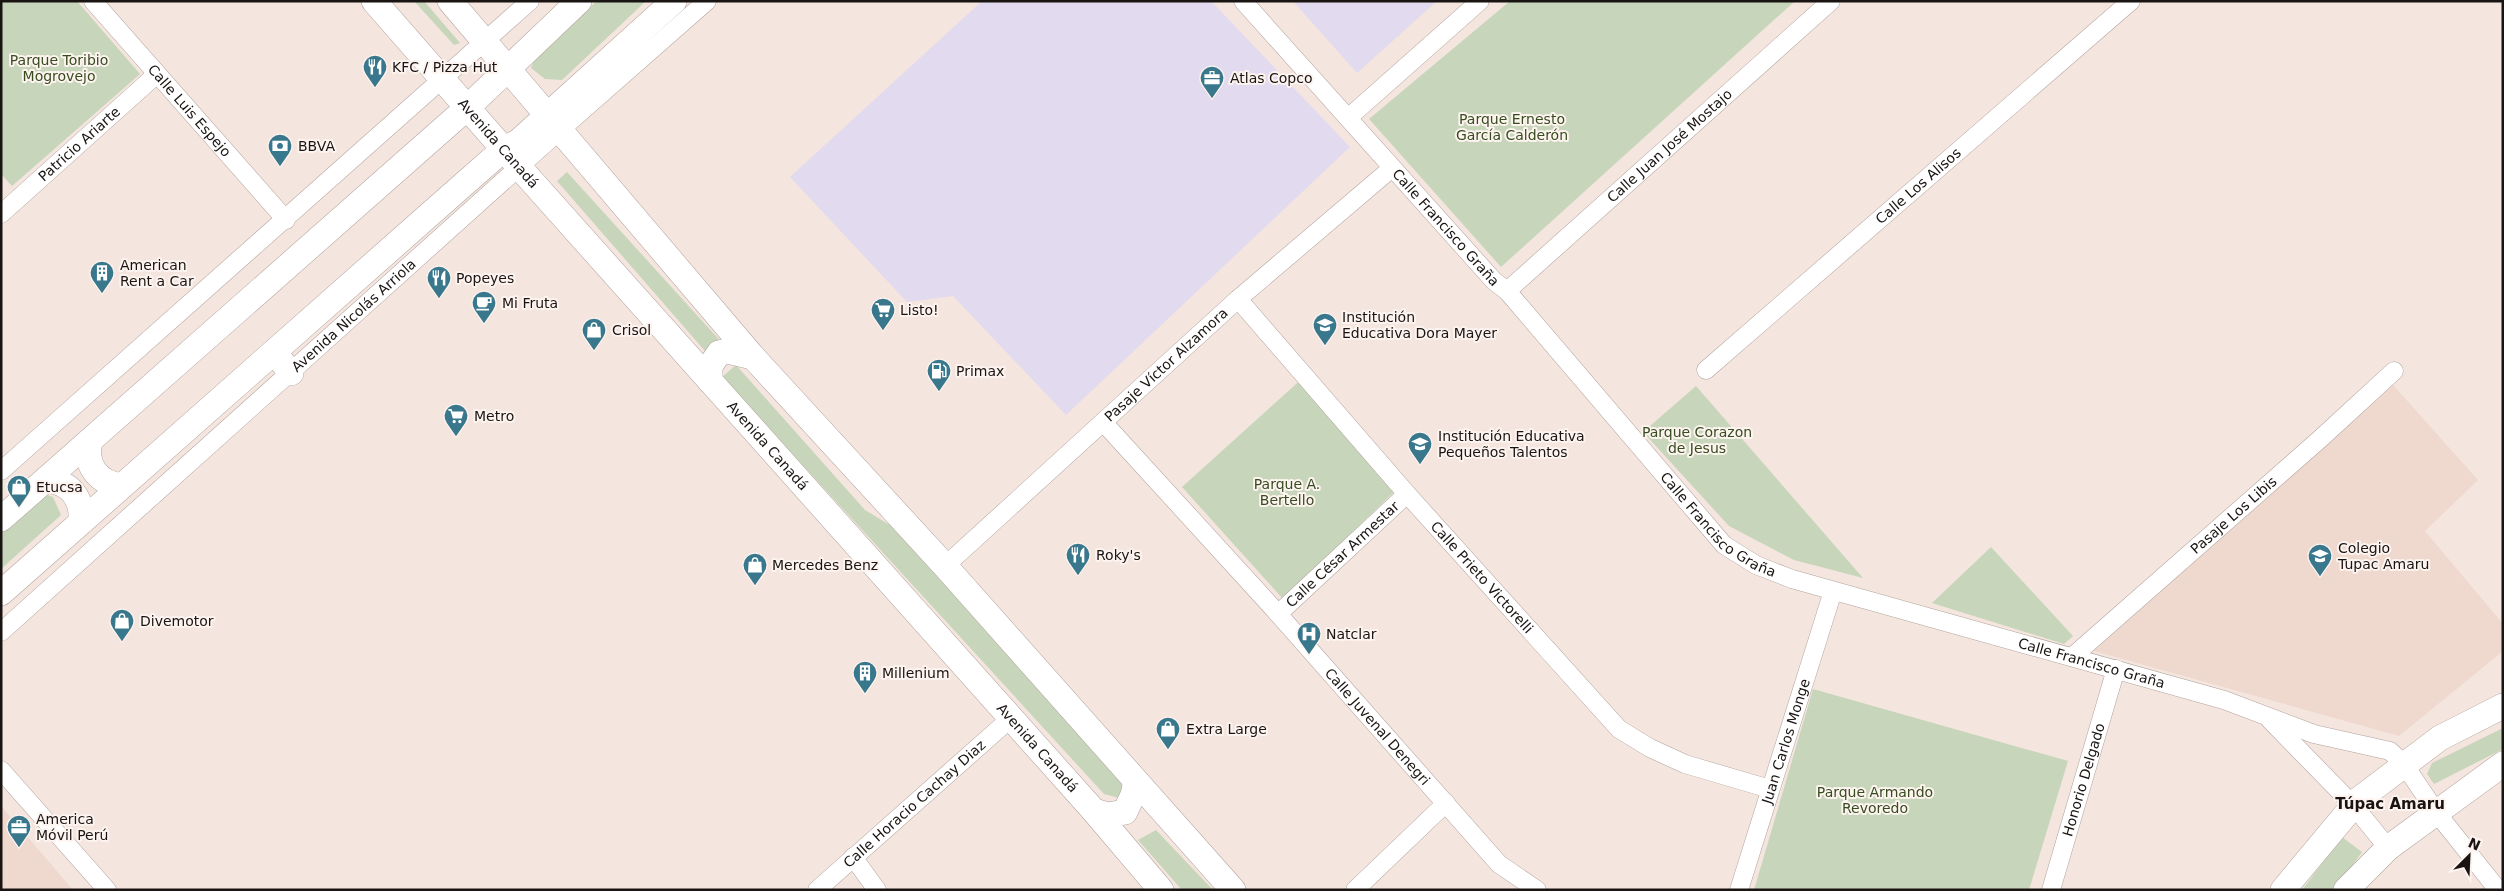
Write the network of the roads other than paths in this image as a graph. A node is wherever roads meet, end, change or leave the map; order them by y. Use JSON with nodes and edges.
{"nodes":[{"id":1,"x":92,"y":1,"type":"edge"},
{"id":2,"x":374,"y":1,"type":"edge"},
{"id":3,"x":450,"y":1,"type":"edge"},
{"id":4,"x":530,"y":1,"type":"edge"},
{"id":5,"x":579,"y":1,"type":"edge"},
{"id":6,"x":674,"y":1,"type":"edge"},
{"id":7,"x":707,"y":1,"type":"edge"},
{"id":8,"x":1244,"y":1,"type":"edge"},
{"id":9,"x":1480,"y":1,"type":"edge"},
{"id":10,"x":1831,"y":1,"type":"edge"},
{"id":11,"x":2120,"y":5,"type":"edge"},
{"id":12,"x":485,"y":42,"type":"junction"},
{"id":13,"x":508,"y":69,"type":"junction"},
{"id":14,"x":157,"y":74,"type":"junction"},
{"id":15,"x":443,"y":80,"type":"junction"},
{"id":16,"x":468,"y":107,"type":"junction"},
{"id":17,"x":1348,"y":118,"type":"junction"},
{"id":18,"x":553,"y":124,"type":"junction"},
{"id":19,"x":504,"y":149,"type":"junction"},
{"id":20,"x":520,"y":168,"type":"junction"},
{"id":21,"x":1392,"y":168,"type":"junction"},
{"id":22,"x":4,"y":206,"type":"edge"},
{"id":23,"x":286,"y":220,"type":"junction"},
{"id":24,"x":1507,"y":291,"type":"junction"},
{"id":25,"x":1238,"y":300,"type":"junction"},
{"id":26,"x":274,"y":352,"type":"junction"},
{"id":27,"x":753,"y":357,"type":"junction"},
{"id":28,"x":1706,"y":370,"type":"dead end"},
{"id":29,"x":2394,"y":371,"type":"dead end"},
{"id":30,"x":291,"y":373,"type":"junction"},
{"id":31,"x":710,"y":381,"type":"junction"},
{"id":32,"x":1103,"y":422,"type":"junction"},
{"id":33,"x":90,"y":441,"type":"junction"},
{"id":34,"x":1,"y":471,"type":"edge"},
{"id":35,"x":46,"y":480,"type":"junction"},
{"id":36,"x":122,"y":486,"type":"junction"},
{"id":37,"x":1407,"y":494,"type":"junction"},
{"id":38,"x":1,"y":519,"type":"edge"},
{"id":39,"x":81,"y":522,"type":"junction"},
{"id":40,"x":945,"y":566,"type":"junction"},
{"id":41,"x":1833,"y":591,"type":"junction"},
{"id":42,"x":1,"y":593,"type":"edge"},
{"id":43,"x":1278,"y":614,"type":"junction"},
{"id":44,"x":1,"y":632,"type":"edge"},
{"id":45,"x":2072,"y":657,"type":"junction"},
{"id":46,"x":2116,"y":669,"type":"junction"},
{"id":47,"x":2503,"y":706,"type":"edge"},
{"id":48,"x":2267,"y":717,"type":"junction"},
{"id":49,"x":1011,"y":718,"type":"junction"},
{"id":50,"x":2404,"y":764,"type":"junction"},
{"id":51,"x":2503,"y":764,"type":"edge"},
{"id":52,"x":1,"y":770,"type":"edge"},
{"id":53,"x":1136,"y":781,"type":"junction"},
{"id":54,"x":1770,"y":789,"type":"junction"},
{"id":55,"x":1446,"y":803,"type":"junction"},
{"id":56,"x":2354,"y":806,"type":"junction"},
{"id":57,"x":1094,"y":811,"type":"junction"},
{"id":58,"x":2436,"y":812,"type":"junction"},
{"id":59,"x":2388,"y":848,"type":"junction"},
{"id":60,"x":853,"y":858,"type":"junction"},
{"id":61,"x":107,"y":890,"type":"edge"},
{"id":62,"x":817,"y":890,"type":"edge"},
{"id":63,"x":877,"y":890,"type":"edge"},
{"id":64,"x":1161,"y":890,"type":"edge"},
{"id":65,"x":1233,"y":890,"type":"edge"},
{"id":66,"x":1355,"y":890,"type":"edge"},
{"id":67,"x":1537,"y":890,"type":"edge"},
{"id":68,"x":1739,"y":890,"type":"edge"},
{"id":69,"x":2051,"y":890,"type":"edge"},
{"id":70,"x":2283,"y":890,"type":"edge"},
{"id":71,"x":2346,"y":890,"type":"edge"},
{"id":72,"x":2498,"y":890,"type":"edge"}],
"edges":[{"from":1,"to":14,"type":"street","name":"Calle Luis Espejo"},
{"from":2,"to":15,"type":"main road","name":"Avenida Canadá"},
{"from":3,"to":12,"type":"main road"},
{"from":4,"to":12,"type":"street"},
{"from":5,"to":13,"type":"main road"},
{"from":6,"to":18,"type":"main road","name":"Avenida Nicolás Arriola"},
{"from":7,"to":18,"type":"street","name":"Avenida Nicolás Arriola"},
{"from":8,"to":17,"type":"street","name":"Calle Francisco Graña"},
{"from":9,"to":17,"type":"street"},
{"from":10,"to":24,"type":"street","name":"Calle Juan José Mostajo"},
{"from":11,"to":28,"type":"street","name":"Calle Los Alisos"},
{"from":12,"to":13,"type":"main road"},
{"from":12,"to":15,"type":"street"},
{"from":13,"to":16,"type":"main road"},
{"from":13,"to":18,"type":"main road"},
{"from":14,"to":22,"type":"street","name":"Patricio Ariarte"},
{"from":14,"to":23,"type":"street","name":"Calle Luis Espejo"},
{"from":15,"to":16,"type":"main road","name":"Avenida Canadá"},
{"from":15,"to":23,"type":"street"},
{"from":16,"to":19,"type":"main road","name":"Avenida Canadá"},
{"from":16,"to":33,"type":"main road"},
{"from":17,"to":21,"type":"street","name":"Calle Francisco Graña"},
{"from":18,"to":19,"type":"main road","name":"Avenida Nicolás Arriola"},
{"from":18,"to":20,"type":"street","name":"Avenida Nicolás Arriola"},
{"from":18,"to":27,"type":"main road"},
{"from":19,"to":20,"type":"main road","name":"Avenida Canadá"},
{"from":19,"to":26,"type":"main road","name":"Avenida Nicolás Arriola"},
{"from":20,"to":30,"type":"street","name":"Avenida Nicolás Arriola"},
{"from":20,"to":31,"type":"main road","name":"Avenida Canadá"},
{"from":21,"to":24,"type":"street","name":"Calle Francisco Graña"},
{"from":21,"to":25,"type":"street","name":"Pasaje Víctor Alzamora"},
{"from":23,"to":34,"type":"street"},
{"from":24,"to":41,"type":"street","name":"Calle Francisco Graña"},
{"from":25,"to":32,"type":"street","name":"Pasaje Víctor Alzamora"},
{"from":25,"to":37,"type":"street","name":"Calle Prieto Victorelli"},
{"from":26,"to":30,"type":"main road"},
{"from":26,"to":36,"type":"main road","name":"Avenida Nicolás Arriola"},
{"from":27,"to":31,"type":"main road"},
{"from":27,"to":40,"type":"main road"},
{"from":29,"to":45,"type":"street","name":"Pasaje Los Libis"},
{"from":30,"to":44,"type":"street","name":"Avenida Nicolás Arriola"},
{"from":31,"to":49,"type":"main road","name":"Avenida Canadá"},
{"from":32,"to":40,"type":"street","name":"Pasaje Víctor Alzamora"},
{"from":32,"to":43,"type":"street","name":"Calle Juvenal Denegri"},
{"from":33,"to":35,"type":"main road"},
{"from":33,"to":36,"type":"main road"},
{"from":35,"to":38,"type":"main road"},
{"from":35,"to":39,"type":"main road"},
{"from":36,"to":39,"type":"main road","name":"Avenida Nicolás Arriola"},
{"from":37,"to":43,"type":"street","name":"Calle César Armestar"},
{"from":37,"to":54,"type":"street","name":"Calle Prieto Victorelli"},
{"from":39,"to":42,"type":"main road","name":"Avenida Nicolás Arriola"},
{"from":40,"to":53,"type":"main road"},
{"from":41,"to":45,"type":"street","name":"Calle Francisco Graña"},
{"from":41,"to":54,"type":"street","name":"Juan Carlos Monge"},
{"from":43,"to":55,"type":"street","name":"Calle Juvenal Denegri"},
{"from":45,"to":46,"type":"street","name":"Calle Francisco Graña"},
{"from":46,"to":48,"type":"street","name":"Calle Francisco Graña"},
{"from":46,"to":69,"type":"street","name":"Honorio Delgado"},
{"from":47,"to":50,"type":"main road"},
{"from":48,"to":50,"type":"street","name":"Calle Francisco Graña"},
{"from":48,"to":56,"type":"street","name":"Calle Francisco Graña"},
{"from":49,"to":57,"type":"main road","name":"Avenida Canadá"},
{"from":49,"to":60,"type":"street","name":"Calle Horacio Cachay Diaz"},
{"from":50,"to":56,"type":"main road"},
{"from":50,"to":58,"type":"street","name":"Calle Francisco Graña"},
{"from":51,"to":58,"type":"main road"},
{"from":52,"to":61,"type":"street"},
{"from":53,"to":57,"type":"main road"},
{"from":53,"to":65,"type":"main road"},
{"from":54,"to":68,"type":"street","name":"Juan Carlos Monge"},
{"from":55,"to":66,"type":"street"},
{"from":55,"to":67,"type":"street","name":"Calle Juvenal Denegri"},
{"from":56,"to":59,"type":"street","name":"Calle Francisco Graña"},
{"from":56,"to":70,"type":"main road"},
{"from":57,"to":64,"type":"main road","name":"Avenida Canadá"},
{"from":58,"to":59,"type":"main road"},
{"from":58,"to":72,"type":"street","name":"Calle Francisco Graña"},
{"from":59,"to":71,"type":"main road"},
{"from":60,"to":62,"type":"street","name":"Calle Horacio Cachay Diaz"},
{"from":60,"to":63,"type":"street"}]}
